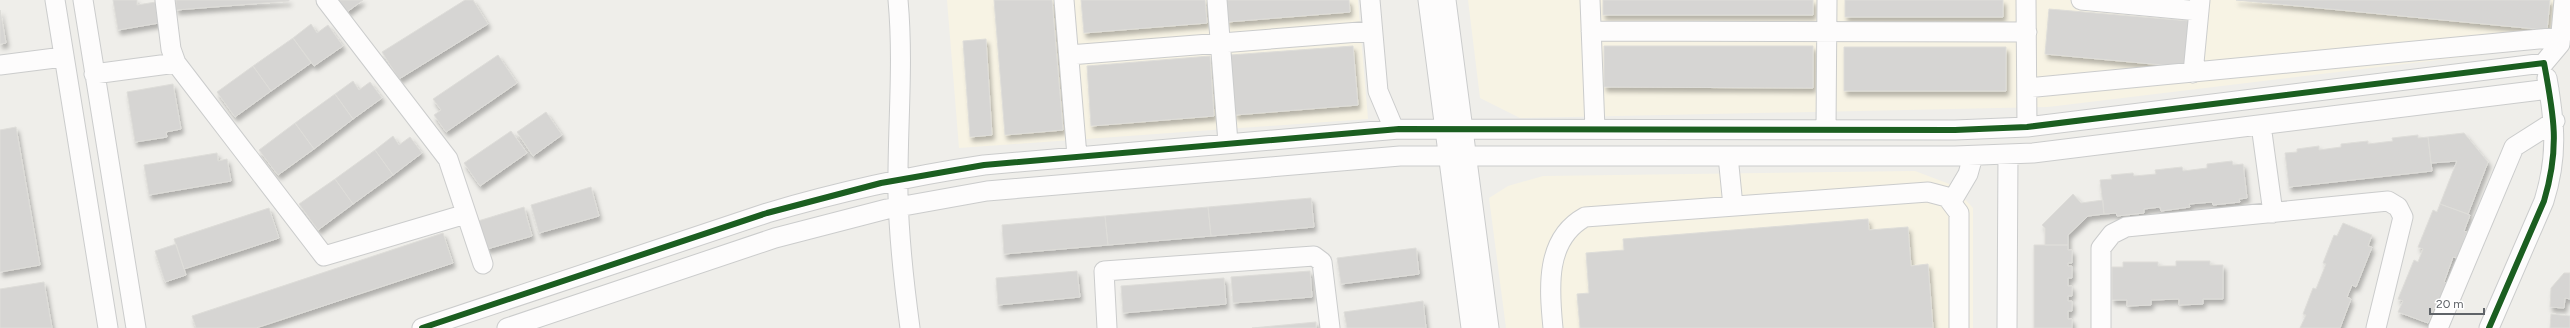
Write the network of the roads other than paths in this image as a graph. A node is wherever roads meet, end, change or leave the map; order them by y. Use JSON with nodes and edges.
{"nodes":[{"id":1,"x":55,"y":0,"type":"edge"},
{"id":2,"x":83,"y":0,"type":"edge"},
{"id":3,"x":165,"y":0,"type":"edge"},
{"id":4,"x":326,"y":0,"type":"edge"},
{"id":5,"x":898,"y":0,"type":"edge"},
{"id":6,"x":1064,"y":0,"type":"edge"},
{"id":7,"x":1217,"y":0,"type":"edge"},
{"id":8,"x":1370,"y":0,"type":"edge"},
{"id":9,"x":1428,"y":0,"type":"edge"},
{"id":10,"x":1446,"y":0,"type":"edge"},
{"id":11,"x":1590,"y":0,"type":"edge"},
{"id":12,"x":1828,"y":0,"type":"edge"},
{"id":13,"x":2026,"y":0,"type":"edge"},
{"id":14,"x":2081,"y":0,"type":"edge"},
{"id":15,"x":2564,"y":0,"type":"edge"},
{"id":16,"x":2199,"y":5,"type":"edge"},
{"id":17,"x":1372,"y":31,"type":"junction"},
{"id":18,"x":1591,"y":31,"type":"junction"},
{"id":19,"x":1827,"y":31,"type":"junction"},
{"id":20,"x":2027,"y":32,"type":"junction"},
{"id":21,"x":2561,"y":37,"type":"junction"},
{"id":22,"x":1220,"y":43,"type":"junction"},
{"id":23,"x":1069,"y":55,"type":"junction"},
{"id":24,"x":63,"y":57,"type":"junction"},
{"id":25,"x":176,"y":63,"type":"junction"},
{"id":26,"x":2544,"y":63,"type":"junction"},
{"id":27,"x":0,"y":65,"type":"edge"},
{"id":28,"x":2193,"y":73,"type":"junction"},
{"id":29,"x":94,"y":74,"type":"junction"},
{"id":30,"x":2027,"y":88,"type":"junction"},
{"id":31,"x":2549,"y":89,"type":"junction"},
{"id":32,"x":2555,"y":121,"type":"junction"},
{"id":33,"x":2261,"y":125,"type":"junction"},
{"id":34,"x":2027,"y":126,"type":"junction"},
{"id":35,"x":1394,"y":129,"type":"junction"},
{"id":36,"x":1454,"y":129,"type":"junction"},
{"id":37,"x":1595,"y":129,"type":"junction"},
{"id":38,"x":1826,"y":129,"type":"junction"},
{"id":39,"x":1228,"y":143,"type":"junction"},
{"id":40,"x":2008,"y":154,"type":"junction"},
{"id":41,"x":1077,"y":156,"type":"junction"},
{"id":42,"x":1457,"y":156,"type":"junction"},
{"id":43,"x":1728,"y":156,"type":"junction"},
{"id":44,"x":1973,"y":156,"type":"junction"},
{"id":45,"x":898,"y":179,"type":"junction"},
{"id":46,"x":1952,"y":201,"type":"junction"},
{"id":47,"x":1733,"y":206,"type":"junction"},
{"id":48,"x":899,"y":207,"type":"junction"},
{"id":49,"x":2273,"y":213,"type":"junction"},
{"id":50,"x":466,"y":214,"type":"junction"},
{"id":51,"x":483,"y":264,"type":"dead end"},
{"id":52,"x":108,"y":328,"type":"edge"},
{"id":53,"x":136,"y":328,"type":"edge"},
{"id":54,"x":422,"y":328,"type":"edge"},
{"id":55,"x":506,"y":328,"type":"edge"},
{"id":56,"x":910,"y":328,"type":"edge"},
{"id":57,"x":1107,"y":328,"type":"edge"},
{"id":58,"x":1330,"y":328,"type":"edge"},
{"id":59,"x":1471,"y":328,"type":"edge"},
{"id":60,"x":1488,"y":328,"type":"edge"},
{"id":61,"x":1553,"y":328,"type":"edge"},
{"id":62,"x":1959,"y":328,"type":"edge"},
{"id":63,"x":2007,"y":328,"type":"edge"},
{"id":64,"x":2101,"y":328,"type":"edge"},
{"id":65,"x":2376,"y":328,"type":"edge"},
{"id":66,"x":2438,"y":328,"type":"edge"},
{"id":67,"x":2489,"y":328,"type":"edge"}],
"edges":[{"from":1,"to":24,"type":"street"},
{"from":2,"to":29,"type":"street"},
{"from":3,"to":25,"type":"street"},
{"from":4,"to":50,"type":"street"},
{"from":5,"to":45,"type":"street"},
{"from":6,"to":23,"type":"street"},
{"from":7,"to":22,"type":"street"},
{"from":8,"to":17,"type":"street"},
{"from":9,"to":36,"type":"street"},
{"from":10,"to":36,"type":"street"},
{"from":11,"to":18,"type":"street"},
{"from":12,"to":19,"type":"street"},
{"from":13,"to":20,"type":"street"},
{"from":14,"to":16,"type":"street"},
{"from":15,"to":21,"type":"street"},
{"from":16,"to":28,"type":"street"},
{"from":17,"to":22,"type":"street"},
{"from":17,"to":35,"type":"street"},
{"from":18,"to":19,"type":"street"},
{"from":18,"to":37,"type":"street"},
{"from":19,"to":20,"type":"street"},
{"from":19,"to":38,"type":"street"},
{"from":20,"to":30,"type":"street"},
{"from":21,"to":26,"type":"street"},
{"from":21,"to":28,"type":"street"},
{"from":22,"to":23,"type":"street"},
{"from":22,"to":39,"type":"street"},
{"from":23,"to":41,"type":"street"},
{"from":24,"to":27,"type":"street"},
{"from":24,"to":52,"type":"street"},
{"from":25,"to":29,"type":"street"},
{"from":25,"to":50,"type":"street"},
{"from":26,"to":31,"type":"street"},
{"from":26,"to":34,"type":"street"},
{"from":28,"to":30,"type":"street"},
{"from":29,"to":53,"type":"street"},
{"from":30,"to":34,"type":"street"},
{"from":31,"to":32,"type":"street"},
{"from":31,"to":33,"type":"street"},
{"from":32,"to":66,"type":"street"},
{"from":32,"to":67,"type":"street"},
{"from":33,"to":40,"type":"street"},
{"from":33,"to":49,"type":"street"},
{"from":34,"to":38,"type":"street"},
{"from":35,"to":36,"type":"street"},
{"from":35,"to":39,"type":"street"},
{"from":36,"to":37,"type":"street"},
{"from":36,"to":42,"type":"street"},
{"from":37,"to":38,"type":"street"},
{"from":39,"to":41,"type":"street"},
{"from":40,"to":44,"type":"street"},
{"from":40,"to":63,"type":"street"},
{"from":41,"to":45,"type":"street"},
{"from":42,"to":43,"type":"street"},
{"from":42,"to":48,"type":"street"},
{"from":42,"to":59,"type":"street"},
{"from":42,"to":60,"type":"street"},
{"from":43,"to":44,"type":"street"},
{"from":43,"to":47,"type":"street"},
{"from":44,"to":46,"type":"street"},
{"from":45,"to":48,"type":"street"},
{"from":45,"to":54,"type":"street"},
{"from":46,"to":47,"type":"street"},
{"from":46,"to":62,"type":"street"},
{"from":47,"to":61,"type":"street"},
{"from":48,"to":55,"type":"street"},
{"from":48,"to":56,"type":"street"},
{"from":49,"to":64,"type":"street"},
{"from":49,"to":65,"type":"street"},
{"from":50,"to":51,"type":"street"},
{"from":57,"to":58,"type":"street"}]}
